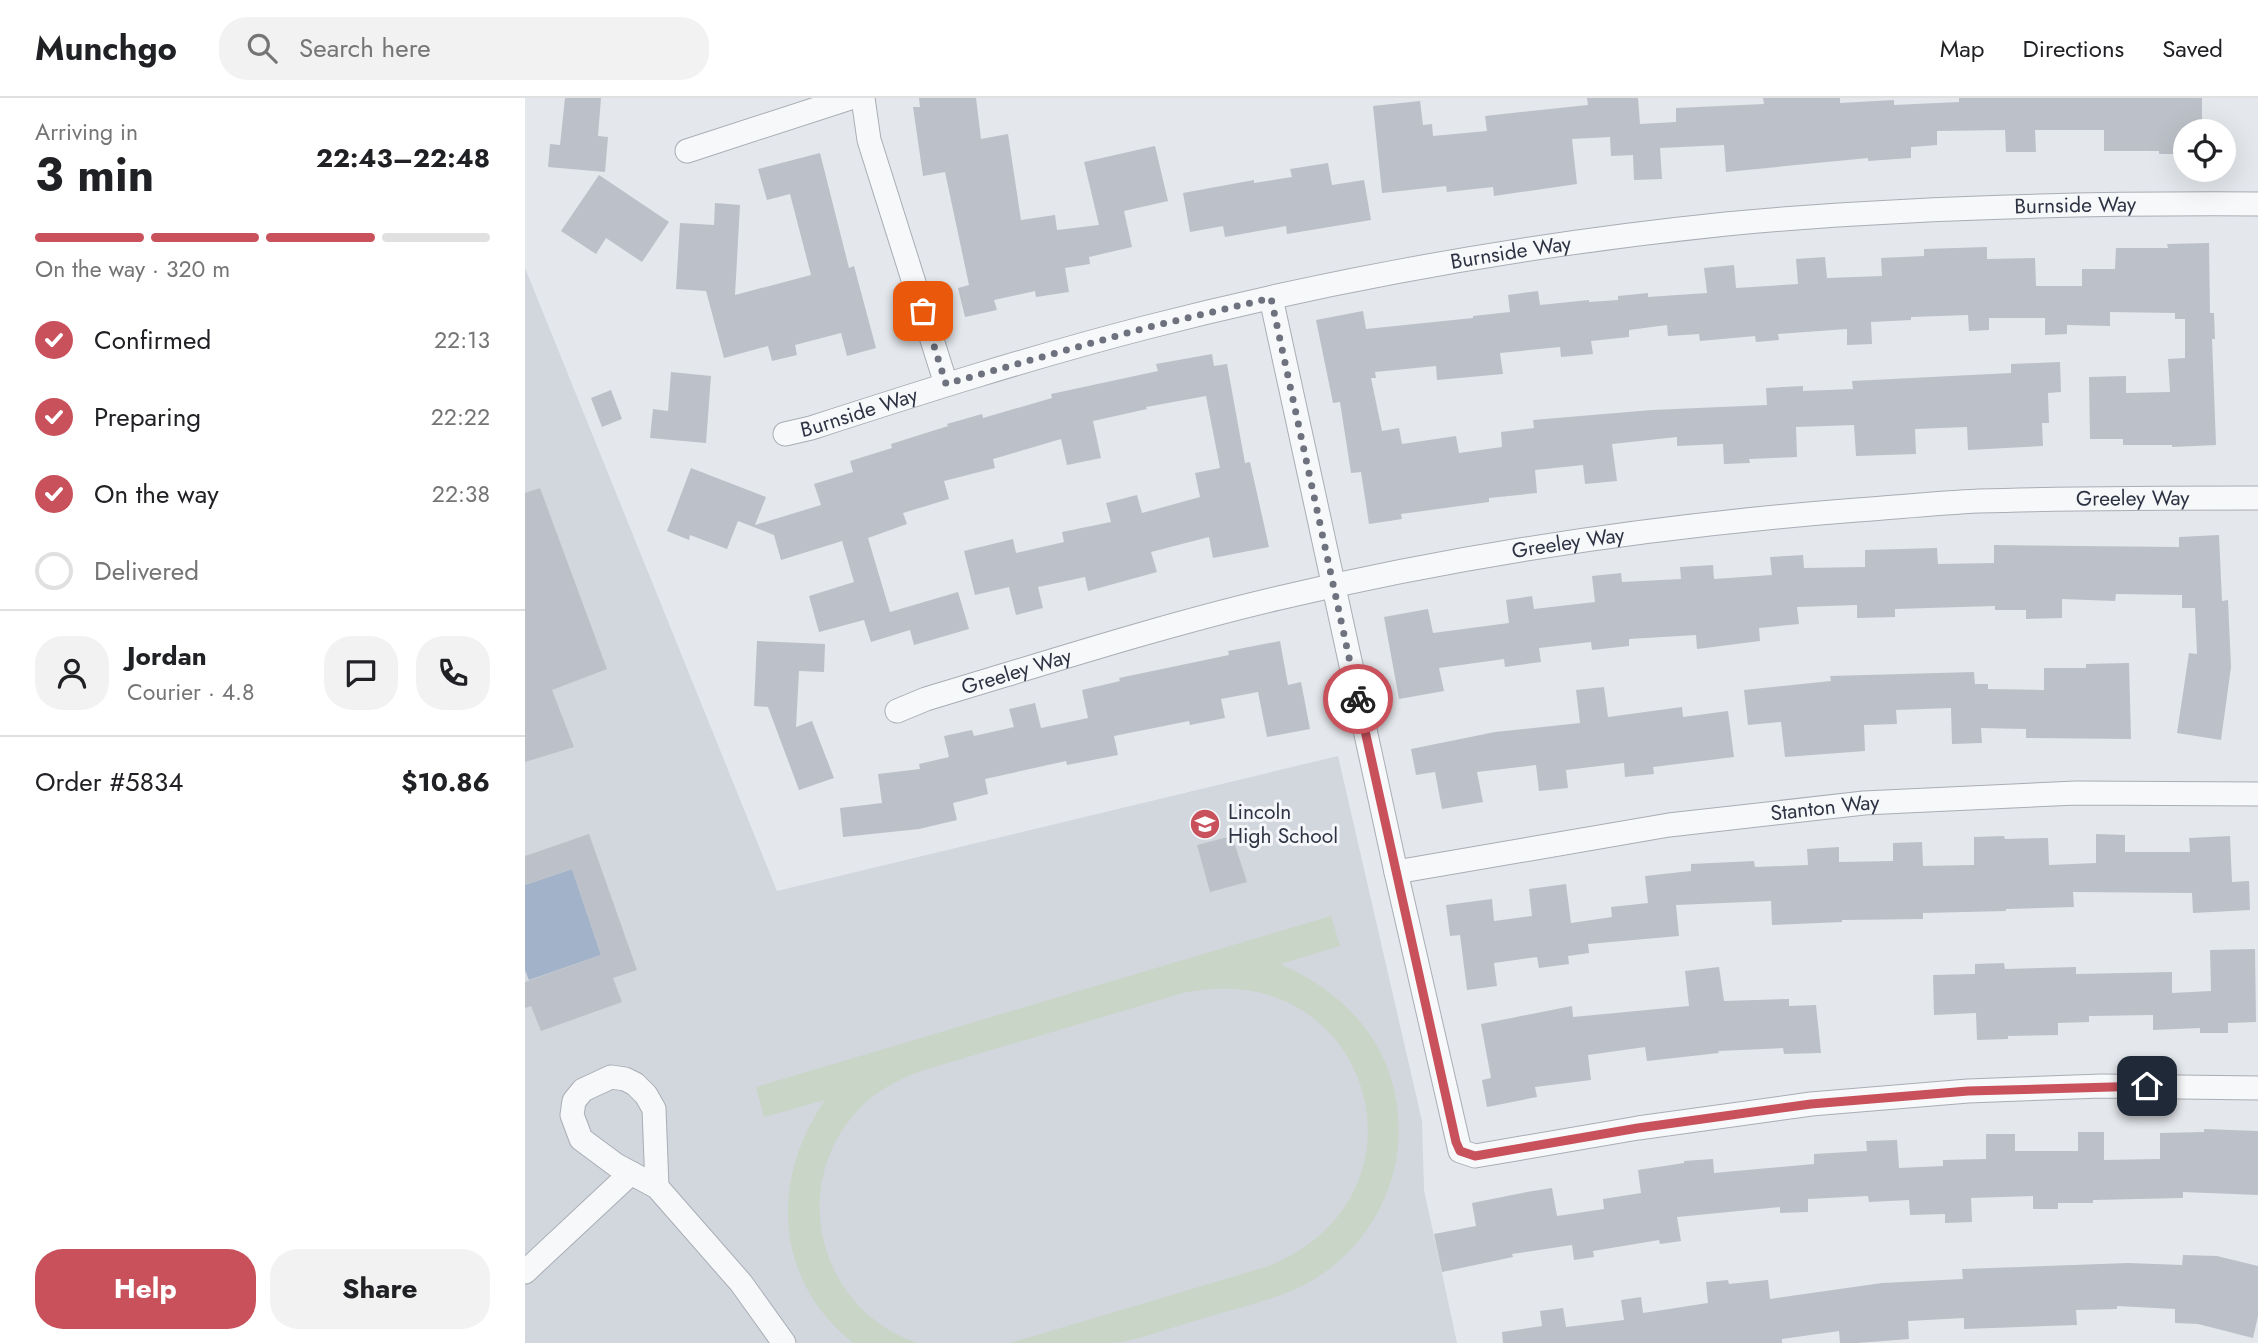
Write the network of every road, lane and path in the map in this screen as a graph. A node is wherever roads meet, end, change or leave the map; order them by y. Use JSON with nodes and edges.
{"nodes":[{"id":1,"x":850,"y":98,"type":"edge"},
{"id":2,"x":863,"y":98,"type":"edge"},
{"id":3,"x":687,"y":151,"type":"dead end"},
{"id":4,"x":2258,"y":204,"type":"edge"},
{"id":5,"x":1271,"y":298,"type":"junction"},
{"id":6,"x":946,"y":384,"type":"junction"},
{"id":7,"x":785,"y":434,"type":"dead end"},
{"id":8,"x":2258,"y":498,"type":"edge"},
{"id":9,"x":1333,"y":586,"type":"junction"},
{"id":10,"x":897,"y":711,"type":"dead end"},
{"id":11,"x":2258,"y":794,"type":"edge"},
{"id":12,"x":1396,"y":872,"type":"junction"},
{"id":13,"x":2258,"y":1088,"type":"edge"},
{"id":14,"x":631,"y":1173,"type":"junction"},
{"id":15,"x":657,"y":1187,"type":"junction"},
{"id":16,"x":525,"y":1272,"type":"edge"},
{"id":17,"x":784,"y":1343,"type":"edge"}],
"edges":[{"from":1,"to":3,"type":"street"},
{"from":2,"to":6,"type":"street"},
{"from":4,"to":5,"type":"street","name":"Burnside Way"},
{"from":5,"to":6,"type":"street","name":"Burnside Way"},
{"from":5,"to":9,"type":"street"},
{"from":6,"to":7,"type":"street","name":"Burnside Way"},
{"from":8,"to":9,"type":"street","name":"Greeley Way"},
{"from":9,"to":10,"type":"street","name":"Greeley Way"},
{"from":9,"to":12,"type":"street"},
{"from":11,"to":12,"type":"street","name":"Stanton Way"},
{"from":12,"to":13,"type":"street"},
{"from":14,"to":15,"type":"street"},
{"from":14,"to":15,"type":"street"},
{"from":14,"to":16,"type":"street"},
{"from":15,"to":17,"type":"street"}]}
